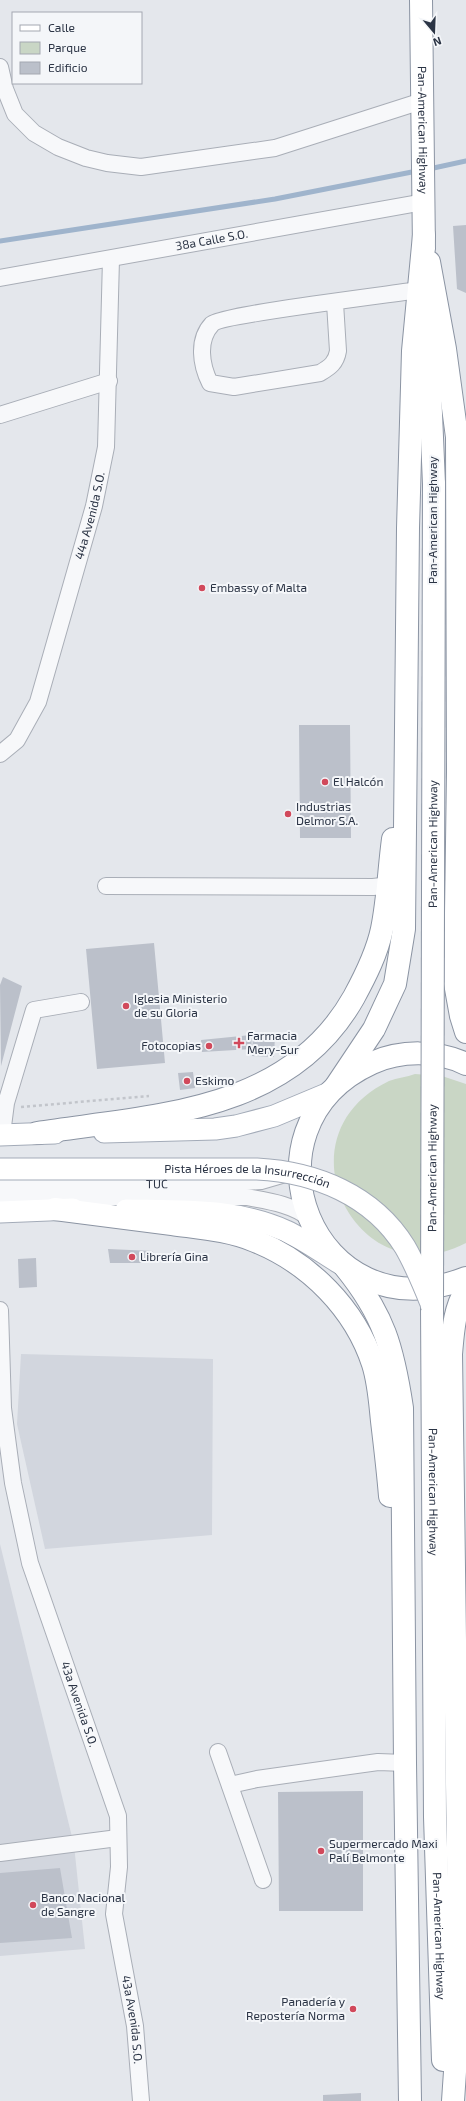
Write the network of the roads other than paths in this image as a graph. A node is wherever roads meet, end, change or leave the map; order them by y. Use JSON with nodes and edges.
{"nodes":[{"id":1,"x":421,"y":0,"type":"edge"},
{"id":2,"x":0,"y":68,"type":"edge"},
{"id":3,"x":422,"y":101,"type":"junction"},
{"id":4,"x":424,"y":195,"type":"junction"},
{"id":5,"x":424,"y":235,"type":"junction"},
{"id":6,"x":111,"y":259,"type":"junction"},
{"id":7,"x":0,"y":278,"type":"edge"},
{"id":8,"x":419,"y":290,"type":"junction"},
{"id":9,"x":335,"y":302,"type":"junction"},
{"id":10,"x":109,"y":382,"type":"junction"},
{"id":11,"x":0,"y":415,"type":"edge"},
{"id":12,"x":462,"y":437,"type":"edge"},
{"id":13,"x":461,"y":576,"type":"edge"},
{"id":14,"x":0,"y":754,"type":"edge"},
{"id":15,"x":462,"y":772,"type":"edge"},
{"id":16,"x":462,"y":827,"type":"edge"},
{"id":17,"x":396,"y":885,"type":"junction"},
{"id":18,"x":106,"y":886,"type":"dead end"},
{"id":19,"x":461,"y":893,"type":"edge"},
{"id":20,"x":82,"y":1002,"type":"dead end"},
{"id":21,"x":466,"y":1032,"type":"edge"},
{"id":22,"x":466,"y":1064,"type":"edge"},
{"id":23,"x":333,"y":1089,"type":"junction"},
{"id":24,"x":1,"y":1134,"type":"edge"},
{"id":25,"x":37,"y":1134,"type":"junction"},
{"id":26,"x":301,"y":1152,"type":"junction"},
{"id":27,"x":0,"y":1169,"type":"edge"},
{"id":28,"x":0,"y":1185,"type":"edge"},
{"id":29,"x":0,"y":1197,"type":"edge"},
{"id":30,"x":55,"y":1209,"type":"junction"},
{"id":31,"x":0,"y":1212,"type":"edge"},
{"id":32,"x":309,"y":1218,"type":"junction"},
{"id":33,"x":345,"y":1267,"type":"junction"},
{"id":34,"x":466,"y":1278,"type":"edge"},
{"id":35,"x":466,"y":1290,"type":"edge"},
{"id":36,"x":432,"y":1306,"type":"junction"},
{"id":37,"x":0,"y":1310,"type":"edge"},
{"id":38,"x":459,"y":1439,"type":"edge"},
{"id":39,"x":403,"y":1618,"type":"junction"},
{"id":40,"x":218,"y":1752,"type":"dead end"},
{"id":41,"x":405,"y":1762,"type":"junction"},
{"id":42,"x":230,"y":1785,"type":"junction"},
{"id":43,"x":461,"y":1788,"type":"edge"},
{"id":44,"x":118,"y":1838,"type":"junction"},
{"id":45,"x":0,"y":1853,"type":"edge"},
{"id":46,"x":263,"y":1880,"type":"dead end"},
{"id":47,"x":463,"y":1998,"type":"edge"},
{"id":48,"x":140,"y":2101,"type":"edge"},
{"id":49,"x":410,"y":2101,"type":"edge"},
{"id":50,"x":444,"y":2101,"type":"edge"},
{"id":51,"x":453,"y":2101,"type":"edge"}],
"edges":[{"from":1,"to":3,"type":"highway","name":"Pan-American Highway"},
{"from":2,"to":3,"type":"street"},
{"from":3,"to":4,"type":"highway","name":"Pan-American Highway"},
{"from":4,"to":5,"type":"highway","name":"Pan-American Highway"},
{"from":4,"to":6,"type":"street","name":"38a Calle S.O."},
{"from":5,"to":8,"type":"highway","name":"Pan-American Highway"},
{"from":5,"to":12,"type":"highway","name":"Pan-American Highway"},
{"from":5,"to":36,"type":"highway","name":"Pan-American Highway","bridge":true},
{"from":6,"to":7,"type":"street","name":"38a Calle S.O."},
{"from":6,"to":10,"type":"street","name":"44a Avenida S.O."},
{"from":8,"to":9,"type":"street"},
{"from":8,"to":17,"type":"highway","name":"Pan-American Highway"},
{"from":9,"to":9,"type":"street"},
{"from":10,"to":11,"type":"street"},
{"from":10,"to":14,"type":"street","name":"44a Avenida S.O."},
{"from":12,"to":13,"type":"highway","name":"Pan-American Highway"},
{"from":13,"to":15,"type":"highway","name":"Pan-American Highway"},
{"from":15,"to":16,"type":"highway","name":"Pan-American Highway"},
{"from":16,"to":19,"type":"highway","name":"Pan-American Highway"},
{"from":17,"to":18,"type":"street"},
{"from":17,"to":23,"type":"highway","name":"Pan-American Highway"},
{"from":17,"to":25,"type":"highway"},
{"from":19,"to":21,"type":"highway","name":"Pan-American Highway"},
{"from":20,"to":24,"type":"street"},
{"from":22,"to":23,"type":"highway"},
{"from":23,"to":25,"type":"main road"},
{"from":23,"to":26,"type":"highway","name":"Pan-American Highway"},
{"from":24,"to":25,"type":"main road"},
{"from":26,"to":28,"type":"street","name":"TUC"},
{"from":26,"to":32,"type":"highway","name":"Pan-American Highway"},
{"from":27,"to":36,"type":"main road","name":"Pista Héroes de la Insurrección","bridge":true},
{"from":29,"to":32,"type":"street","name":"TUC"},
{"from":30,"to":31,"type":"main road"},
{"from":30,"to":33,"type":"main road"},
{"from":30,"to":39,"type":"highway"},
{"from":32,"to":33,"type":"highway","name":"Pan-American Highway"},
{"from":33,"to":34,"type":"highway"},
{"from":33,"to":39,"type":"highway"},
{"from":35,"to":38,"type":"highway","name":"Pan-American Highway"},
{"from":36,"to":50,"type":"highway","name":"Pan-American Highway"},
{"from":37,"to":44,"type":"street","name":"43a Avenida S.O."},
{"from":38,"to":43,"type":"highway","name":"Pan-American Highway"},
{"from":39,"to":41,"type":"highway"},
{"from":40,"to":42,"type":"street"},
{"from":41,"to":42,"type":"street"},
{"from":41,"to":49,"type":"highway"},
{"from":42,"to":46,"type":"street"},
{"from":43,"to":47,"type":"highway","name":"Pan-American Highway"},
{"from":44,"to":45,"type":"street"},
{"from":44,"to":48,"type":"street","name":"43a Avenida S.O."},
{"from":47,"to":51,"type":"highway","name":"Pan-American Highway"}]}
